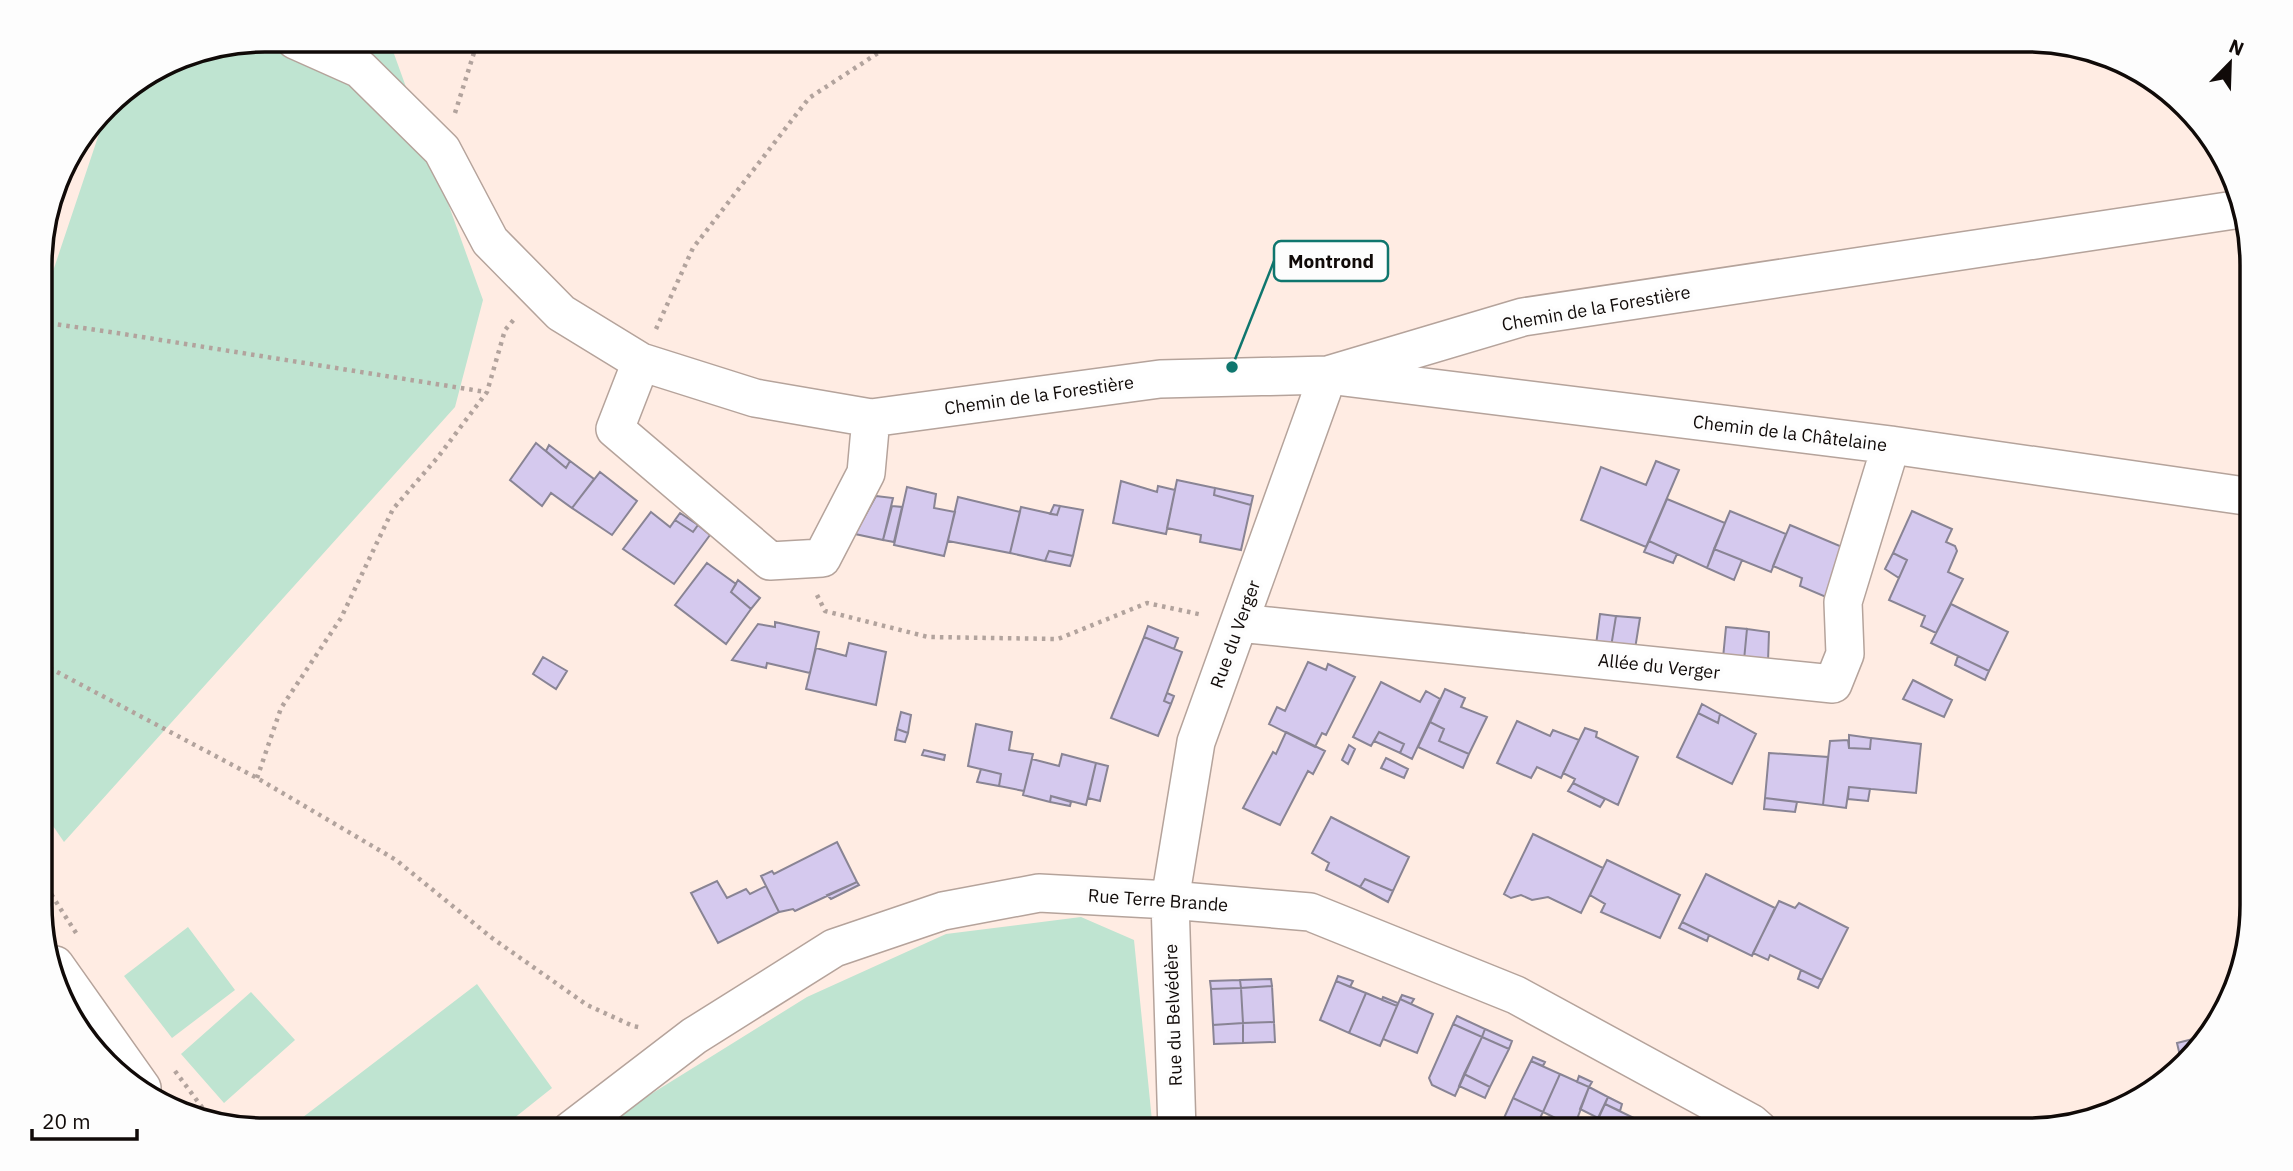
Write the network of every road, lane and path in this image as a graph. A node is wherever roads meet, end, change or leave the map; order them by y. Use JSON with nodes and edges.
{"nodes":[{"id":1,"x":324,"y":53,"type":"edge"},
{"id":2,"x":474,"y":53,"type":"edge"},
{"id":3,"x":879,"y":53,"type":"edge"},
{"id":4,"x":442,"y":150,"type":"junction"},
{"id":5,"x":2233,"y":210,"type":"edge"},
{"id":6,"x":539,"y":290,"type":"junction"},
{"id":7,"x":53,"y":324,"type":"edge"},
{"id":8,"x":641,"y":362,"type":"junction"},
{"id":9,"x":1328,"y":375,"type":"junction"},
{"id":10,"x":487,"y":392,"type":"junction"},
{"id":11,"x":871,"y":418,"type":"junction"},
{"id":12,"x":1891,"y":445,"type":"junction"},
{"id":13,"x":2240,"y":495,"type":"edge"},
{"id":14,"x":801,"y":559,"type":"junction"},
{"id":15,"x":1239,"y":623,"type":"junction"},
{"id":16,"x":52,"y":669,"type":"edge"},
{"id":17,"x":257,"y":778,"type":"junction"},
{"id":18,"x":1170,"y":900,"type":"junction"},
{"id":19,"x":68,"y":983,"type":"edge"},
{"id":20,"x":694,"y":1037,"type":"junction"},
{"id":21,"x":128,"y":1068,"type":"edge"},
{"id":22,"x":587,"y":1118,"type":"edge"},
{"id":23,"x":1177,"y":1118,"type":"edge"},
{"id":24,"x":1742,"y":1118,"type":"edge"}],
"edges":[{"from":1,"to":4,"type":"street","name":"Chemin de la Forestière"},
{"from":2,"to":4,"type":"path"},
{"from":3,"to":8,"type":"path"},
{"from":4,"to":6,"type":"street","name":"Chemin de la Forestière"},
{"from":5,"to":9,"type":"street","name":"Chemin de la Forestière"},
{"from":6,"to":8,"type":"street","name":"Chemin de la Forestière"},
{"from":6,"to":10,"type":"path"},
{"from":7,"to":10,"type":"path"},
{"from":8,"to":11,"type":"street","name":"Chemin de la Forestière"},
{"from":8,"to":14,"type":"street"},
{"from":9,"to":11,"type":"street","name":"Chemin de la Forestière"},
{"from":9,"to":12,"type":"street","name":"Chemin de la Châtelaine"},
{"from":9,"to":15,"type":"street","name":"Rue du Verger"},
{"from":10,"to":17,"type":"path"},
{"from":11,"to":14,"type":"street"},
{"from":12,"to":13,"type":"street","name":"Chemin de la Châtelaine"},
{"from":12,"to":15,"type":"street","name":"Allée du Verger"},
{"from":14,"to":15,"type":"path"},
{"from":15,"to":18,"type":"street","name":"Rue du Verger"},
{"from":16,"to":17,"type":"path"},
{"from":17,"to":20,"type":"path"},
{"from":18,"to":20,"type":"street","name":"Rue Terre Brande"},
{"from":18,"to":23,"type":"street","name":"Rue du Belvédère"},
{"from":18,"to":24,"type":"street","name":"Rue Terre Brande"},
{"from":19,"to":21,"type":"street"},
{"from":20,"to":22,"type":"street","name":"Rue Terre Brande"}]}
